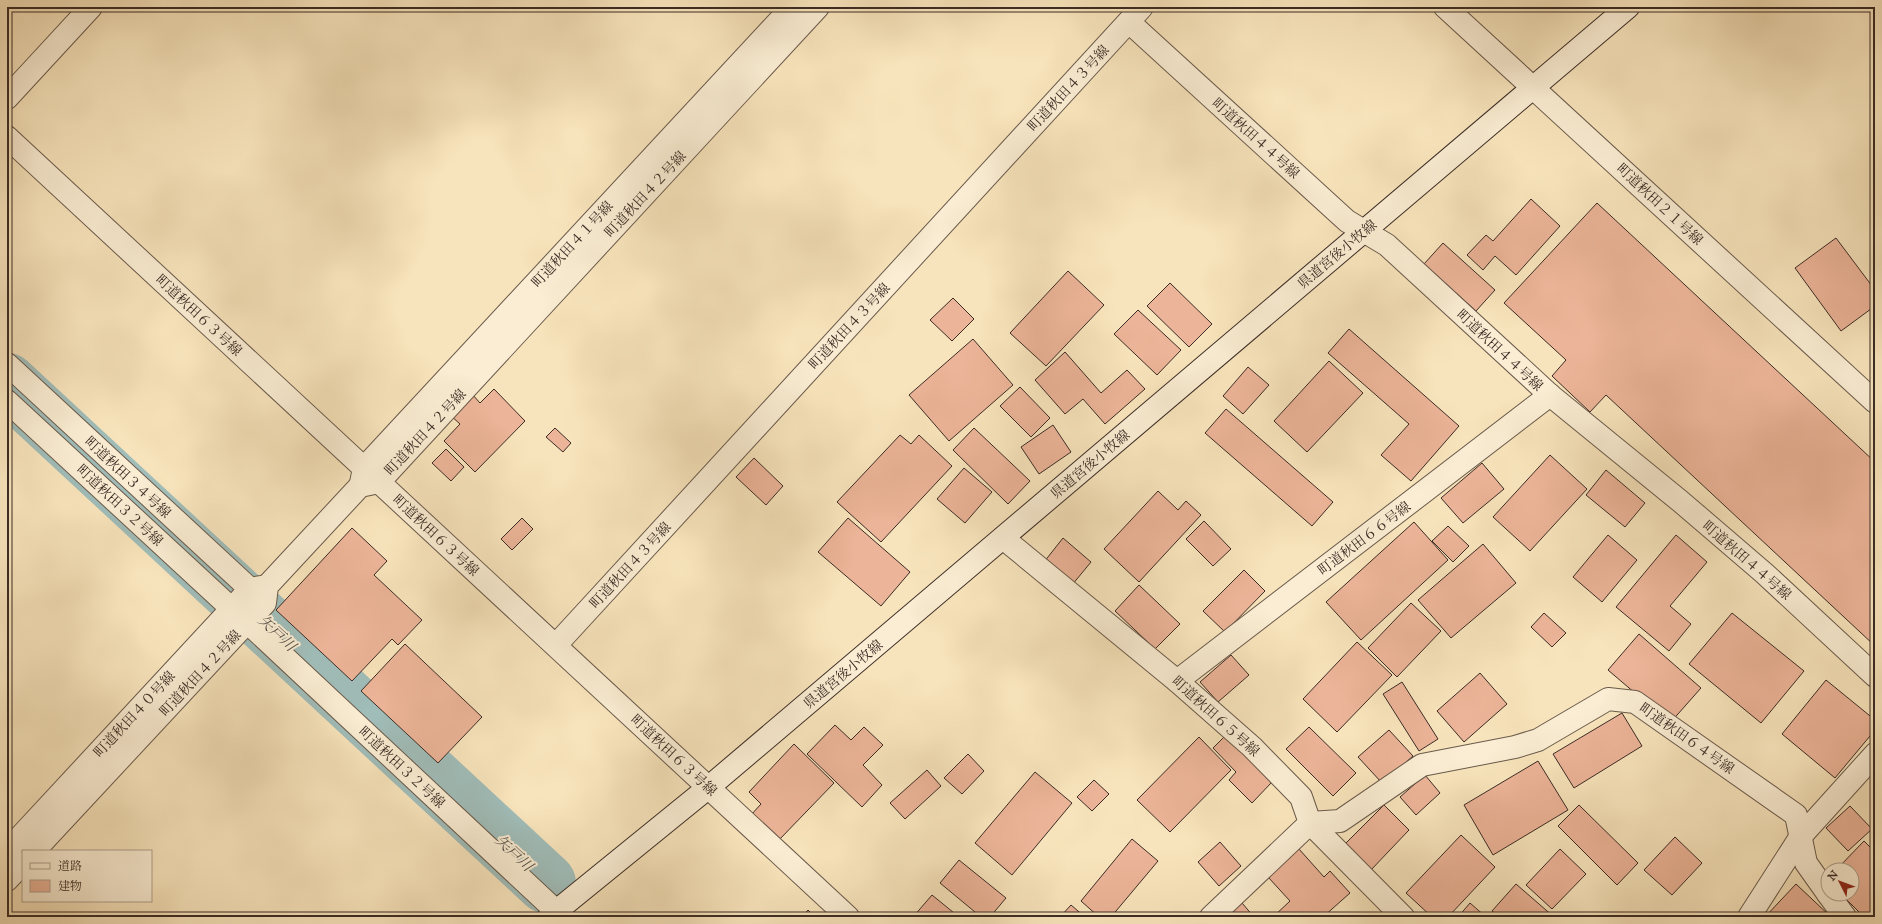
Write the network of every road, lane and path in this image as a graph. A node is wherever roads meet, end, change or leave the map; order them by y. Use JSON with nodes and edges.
{"nodes":[{"id":1,"x":91,"y":7,"type":"edge"},
{"id":2,"x":792,"y":7,"type":"edge"},
{"id":3,"x":818,"y":7,"type":"edge"},
{"id":4,"x":1445,"y":7,"type":"edge"},
{"id":5,"x":1628,"y":7,"type":"edge"},
{"id":6,"x":1135,"y":14,"type":"edge"},
{"id":7,"x":1533,"y":88,"type":"junction"},
{"id":8,"x":7,"y":98,"type":"edge"},
{"id":9,"x":7,"y":137,"type":"edge"},
{"id":10,"x":1363,"y":232,"type":"junction"},
{"id":11,"x":7,"y":364,"type":"edge"},
{"id":12,"x":1550,"y":396,"type":"junction"},
{"id":13,"x":7,"y":400,"type":"edge"},
{"id":14,"x":1875,"y":402,"type":"edge"},
{"id":15,"x":368,"y":478,"type":"junction"},
{"id":16,"x":1003,"y":538,"type":"junction"},
{"id":17,"x":258,"y":587,"type":"junction"},
{"id":18,"x":240,"y":615,"type":"junction"},
{"id":19,"x":556,"y":645,"type":"junction"},
{"id":20,"x":1875,"y":676,"type":"edge"},
{"id":21,"x":1177,"y":681,"type":"junction"},
{"id":22,"x":1875,"y":754,"type":"edge"},
{"id":23,"x":709,"y":787,"type":"junction"},
{"id":24,"x":1310,"y":823,"type":"junction"},
{"id":25,"x":1801,"y":836,"type":"junction"},
{"id":26,"x":35,"y":850,"type":"edge"},
{"id":27,"x":7,"y":851,"type":"edge"},
{"id":28,"x":22,"y":864,"type":"edge"},
{"id":29,"x":7,"y":880,"type":"edge"},
{"id":30,"x":1820,"y":883,"type":"edge"},
{"id":31,"x":1834,"y":902,"type":"edge"},
{"id":32,"x":553,"y":914,"type":"edge"},
{"id":33,"x":848,"y":917,"type":"edge"},
{"id":34,"x":1211,"y":917,"type":"edge"},
{"id":35,"x":1404,"y":917,"type":"edge"},
{"id":36,"x":1749,"y":917,"type":"edge"},
{"id":37,"x":1845,"y":917,"type":"edge"}],
"edges":[{"from":1,"to":8,"type":"street"},
{"from":2,"to":15,"type":"street","name":"町道秋田４１号線"},
{"from":3,"to":15,"type":"street","name":"町道秋田４２号線"},
{"from":4,"to":7,"type":"street","name":"町道秋田２１号線"},
{"from":5,"to":7,"type":"street","name":"県道宮後小牧線"},
{"from":6,"to":10,"type":"street","name":"町道秋田４４号線"},
{"from":6,"to":19,"type":"street","name":"町道秋田４３号線"},
{"from":7,"to":10,"type":"street","name":"県道宮後小牧線"},
{"from":7,"to":14,"type":"street","name":"町道秋田２１号線"},
{"from":9,"to":15,"type":"street","name":"町道秋田６３号線"},
{"from":10,"to":12,"type":"street","name":"町道秋田４４号線"},
{"from":10,"to":16,"type":"street","name":"県道宮後小牧線"},
{"from":11,"to":17,"type":"street","name":"町道秋田３４号線"},
{"from":12,"to":20,"type":"street","name":"町道秋田４４号線"},
{"from":12,"to":21,"type":"street","name":"町道秋田６６号線"},
{"from":13,"to":18,"type":"street","name":"町道秋田３２号線"},
{"from":15,"to":17,"type":"street","name":"町道秋田４２号線"},
{"from":15,"to":19,"type":"street","name":"町道秋田６３号線"},
{"from":16,"to":21,"type":"street","name":"町道秋田６５号線"},
{"from":16,"to":23,"type":"street","name":"県道宮後小牧線"},
{"from":17,"to":18,"type":"street","name":"町道秋田４２号線"},
{"from":18,"to":26,"type":"street","name":"町道秋田４２号線"},
{"from":18,"to":27,"type":"street","name":"町道秋田４０号線"},
{"from":18,"to":32,"type":"street","name":"町道秋田３２号線"},
{"from":19,"to":23,"type":"street","name":"町道秋田６３号線"},
{"from":21,"to":24,"type":"street","name":"町道秋田６５号線"},
{"from":22,"to":25,"type":"street"},
{"from":23,"to":32,"type":"street","name":"県道宮後小牧線"},
{"from":23,"to":33,"type":"street","name":"町道秋田６３号線"},
{"from":24,"to":25,"type":"street","name":"町道秋田６４号線"},
{"from":24,"to":34,"type":"street"},
{"from":24,"to":35,"type":"street","name":"町道秋田６５号線"},
{"from":25,"to":30,"type":"street","name":"町道秋田６４号線"},
{"from":25,"to":36,"type":"street"},
{"from":28,"to":29,"type":"street"},
{"from":31,"to":37,"type":"street","name":"町道秋田６４号線"}]}
